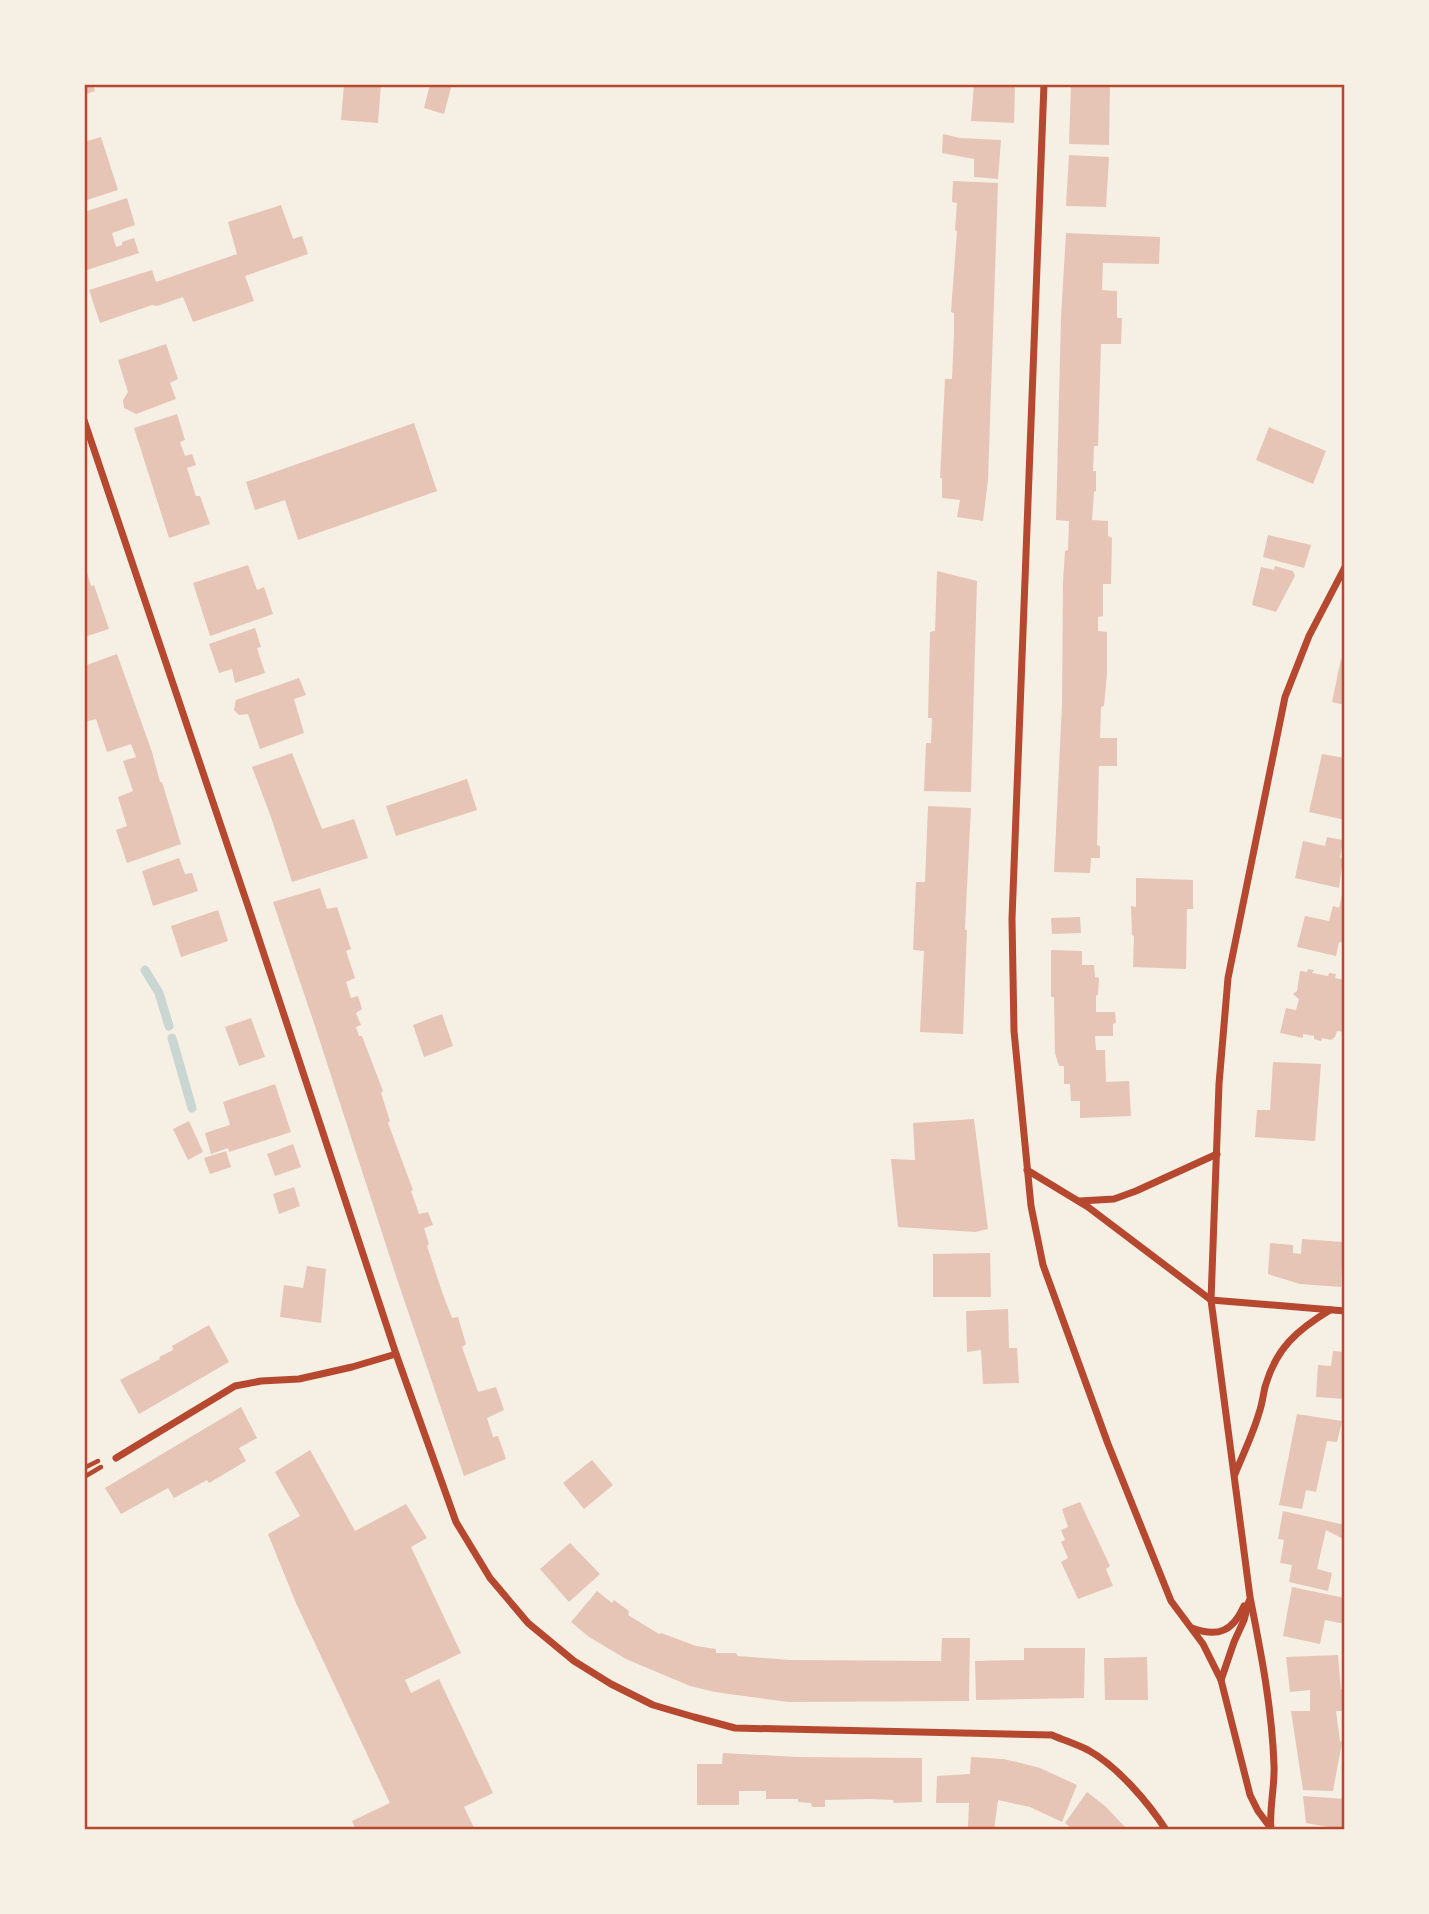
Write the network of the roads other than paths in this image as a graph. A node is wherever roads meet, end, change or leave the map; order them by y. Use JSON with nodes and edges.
{"nodes":[{"id":1,"x":1044,"y":84,"type":"edge"},
{"id":2,"x":84,"y":420,"type":"edge"},
{"id":3,"x":1345,"y":567,"type":"edge"},
{"id":4,"x":1217,"y":1154,"type":"junction"},
{"id":5,"x":1027,"y":1170,"type":"junction"},
{"id":6,"x":1079,"y":1201,"type":"junction"},
{"id":7,"x":1211,"y":1300,"type":"junction"},
{"id":8,"x":1329,"y":1310,"type":"junction"},
{"id":9,"x":1345,"y":1311,"type":"edge"},
{"id":10,"x":396,"y":1354,"type":"junction"},
{"id":11,"x":116,"y":1458,"type":"dead end"},
{"id":12,"x":1234,"y":1474,"type":"junction"},
{"id":13,"x":1250,"y":1597,"type":"junction"},
{"id":14,"x":1192,"y":1628,"type":"junction"},
{"id":15,"x":1221,"y":1680,"type":"junction"},
{"id":16,"x":1271,"y":1828,"type":"edge"},
{"id":17,"x":1166,"y":1830,"type":"edge"}],
"edges":[{"from":1,"to":5,"type":"street"},
{"from":2,"to":10,"type":"street"},
{"from":3,"to":4,"type":"street"},
{"from":4,"to":6,"type":"street"},
{"from":4,"to":7,"type":"street"},
{"from":5,"to":6,"type":"street"},
{"from":5,"to":14,"type":"street"},
{"from":6,"to":7,"type":"street"},
{"from":7,"to":8,"type":"street"},
{"from":7,"to":12,"type":"street"},
{"from":8,"to":9,"type":"street"},
{"from":8,"to":12,"type":"street"},
{"from":10,"to":11,"type":"street"},
{"from":10,"to":17,"type":"street"},
{"from":12,"to":13,"type":"street"},
{"from":13,"to":14,"type":"street"},
{"from":13,"to":15,"type":"street"},
{"from":13,"to":16,"type":"street"},
{"from":14,"to":15,"type":"street"},
{"from":15,"to":16,"type":"street"}]}
